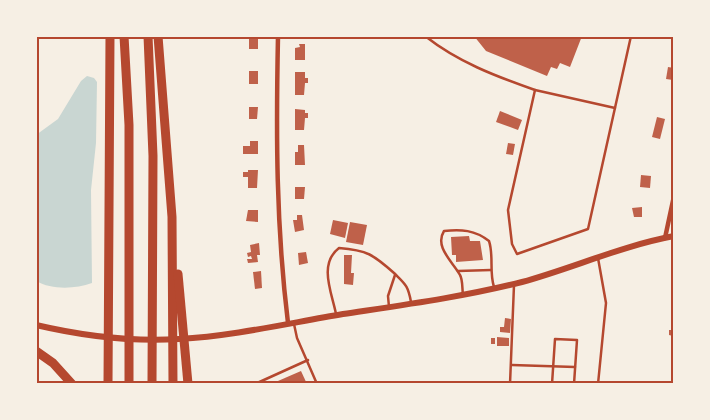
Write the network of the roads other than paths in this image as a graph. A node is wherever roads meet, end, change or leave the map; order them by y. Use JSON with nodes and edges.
{"nodes":[{"id":1,"x":110,"y":36,"type":"edge"},
{"id":2,"x":124,"y":36,"type":"edge"},
{"id":3,"x":148,"y":36,"type":"edge"},
{"id":4,"x":158,"y":36,"type":"edge"},
{"id":5,"x":278,"y":36,"type":"edge"},
{"id":6,"x":425,"y":36,"type":"edge"},
{"id":7,"x":631,"y":36,"type":"edge"},
{"id":8,"x":430,"y":38,"type":"edge"},
{"id":9,"x":534,"y":90,"type":"junction"},
{"id":10,"x":615,"y":108,"type":"junction"},
{"id":11,"x":170,"y":189,"type":"junction"},
{"id":12,"x":674,"y":196,"type":"edge"},
{"id":13,"x":674,"y":236,"type":"edge"},
{"id":14,"x":665,"y":238,"type":"junction"},
{"id":15,"x":598,"y":256,"type":"junction"},
{"id":16,"x":491,"y":270,"type":"junction"},
{"id":17,"x":457,"y":271,"type":"junction"},
{"id":18,"x":395,"y":275,"type":"junction"},
{"id":19,"x":514,"y":284,"type":"junction"},
{"id":20,"x":494,"y":288,"type":"junction"},
{"id":21,"x":463,"y":295,"type":"junction"},
{"id":22,"x":412,"y":303,"type":"junction"},
{"id":23,"x":389,"y":307,"type":"junction"},
{"id":24,"x":336,"y":316,"type":"junction"},
{"id":25,"x":291,"y":323,"type":"junction"},
{"id":26,"x":36,"y":325,"type":"edge"},
{"id":27,"x":36,"y":351,"type":"edge"},
{"id":28,"x":308,"y":360,"type":"junction"},
{"id":29,"x":511,"y":365,"type":"junction"},
{"id":30,"x":553,"y":365,"type":"junction"},
{"id":31,"x":575,"y":367,"type":"junction"},
{"id":32,"x":72,"y":384,"type":"edge"},
{"id":33,"x":108,"y":384,"type":"edge"},
{"id":34,"x":129,"y":384,"type":"edge"},
{"id":35,"x":152,"y":384,"type":"edge"},
{"id":36,"x":173,"y":384,"type":"edge"},
{"id":37,"x":188,"y":384,"type":"edge"},
{"id":38,"x":255,"y":384,"type":"edge"},
{"id":39,"x":317,"y":384,"type":"edge"},
{"id":40,"x":510,"y":384,"type":"edge"},
{"id":41,"x":552,"y":384,"type":"edge"},
{"id":42,"x":574,"y":384,"type":"edge"},
{"id":43,"x":598,"y":384,"type":"edge"}],
"edges":[{"from":1,"to":33,"type":"highway"},
{"from":2,"to":34,"type":"highway"},
{"from":3,"to":35,"type":"highway"},
{"from":4,"to":11,"type":"highway"},
{"from":5,"to":25,"type":"street"},
{"from":6,"to":8,"type":"lane"},
{"from":7,"to":10,"type":"lane"},
{"from":8,"to":9,"type":"lane"},
{"from":9,"to":10,"type":"lane"},
{"from":9,"to":10,"type":"lane"},
{"from":11,"to":36,"type":"highway"},
{"from":11,"to":37,"type":"highway"},
{"from":12,"to":14,"type":"street"},
{"from":13,"to":14,"type":"main road"},
{"from":14,"to":15,"type":"main road"},
{"from":15,"to":19,"type":"main road"},
{"from":15,"to":43,"type":"lane"},
{"from":16,"to":17,"type":"lane"},
{"from":16,"to":17,"type":"lane"},
{"from":16,"to":20,"type":"lane"},
{"from":17,"to":21,"type":"lane"},
{"from":18,"to":22,"type":"lane"},
{"from":18,"to":23,"type":"lane"},
{"from":18,"to":24,"type":"lane"},
{"from":19,"to":20,"type":"main road"},
{"from":19,"to":29,"type":"lane"},
{"from":20,"to":21,"type":"main road"},
{"from":21,"to":22,"type":"main road"},
{"from":22,"to":23,"type":"main road"},
{"from":23,"to":24,"type":"main road"},
{"from":24,"to":25,"type":"main road"},
{"from":25,"to":26,"type":"main road"},
{"from":25,"to":28,"type":"lane"},
{"from":27,"to":32,"type":"highway"},
{"from":28,"to":38,"type":"lane"},
{"from":28,"to":39,"type":"lane"},
{"from":29,"to":30,"type":"lane"},
{"from":29,"to":40,"type":"lane"},
{"from":30,"to":31,"type":"lane"},
{"from":30,"to":31,"type":"lane"},
{"from":30,"to":41,"type":"lane"},
{"from":31,"to":42,"type":"lane"}]}
